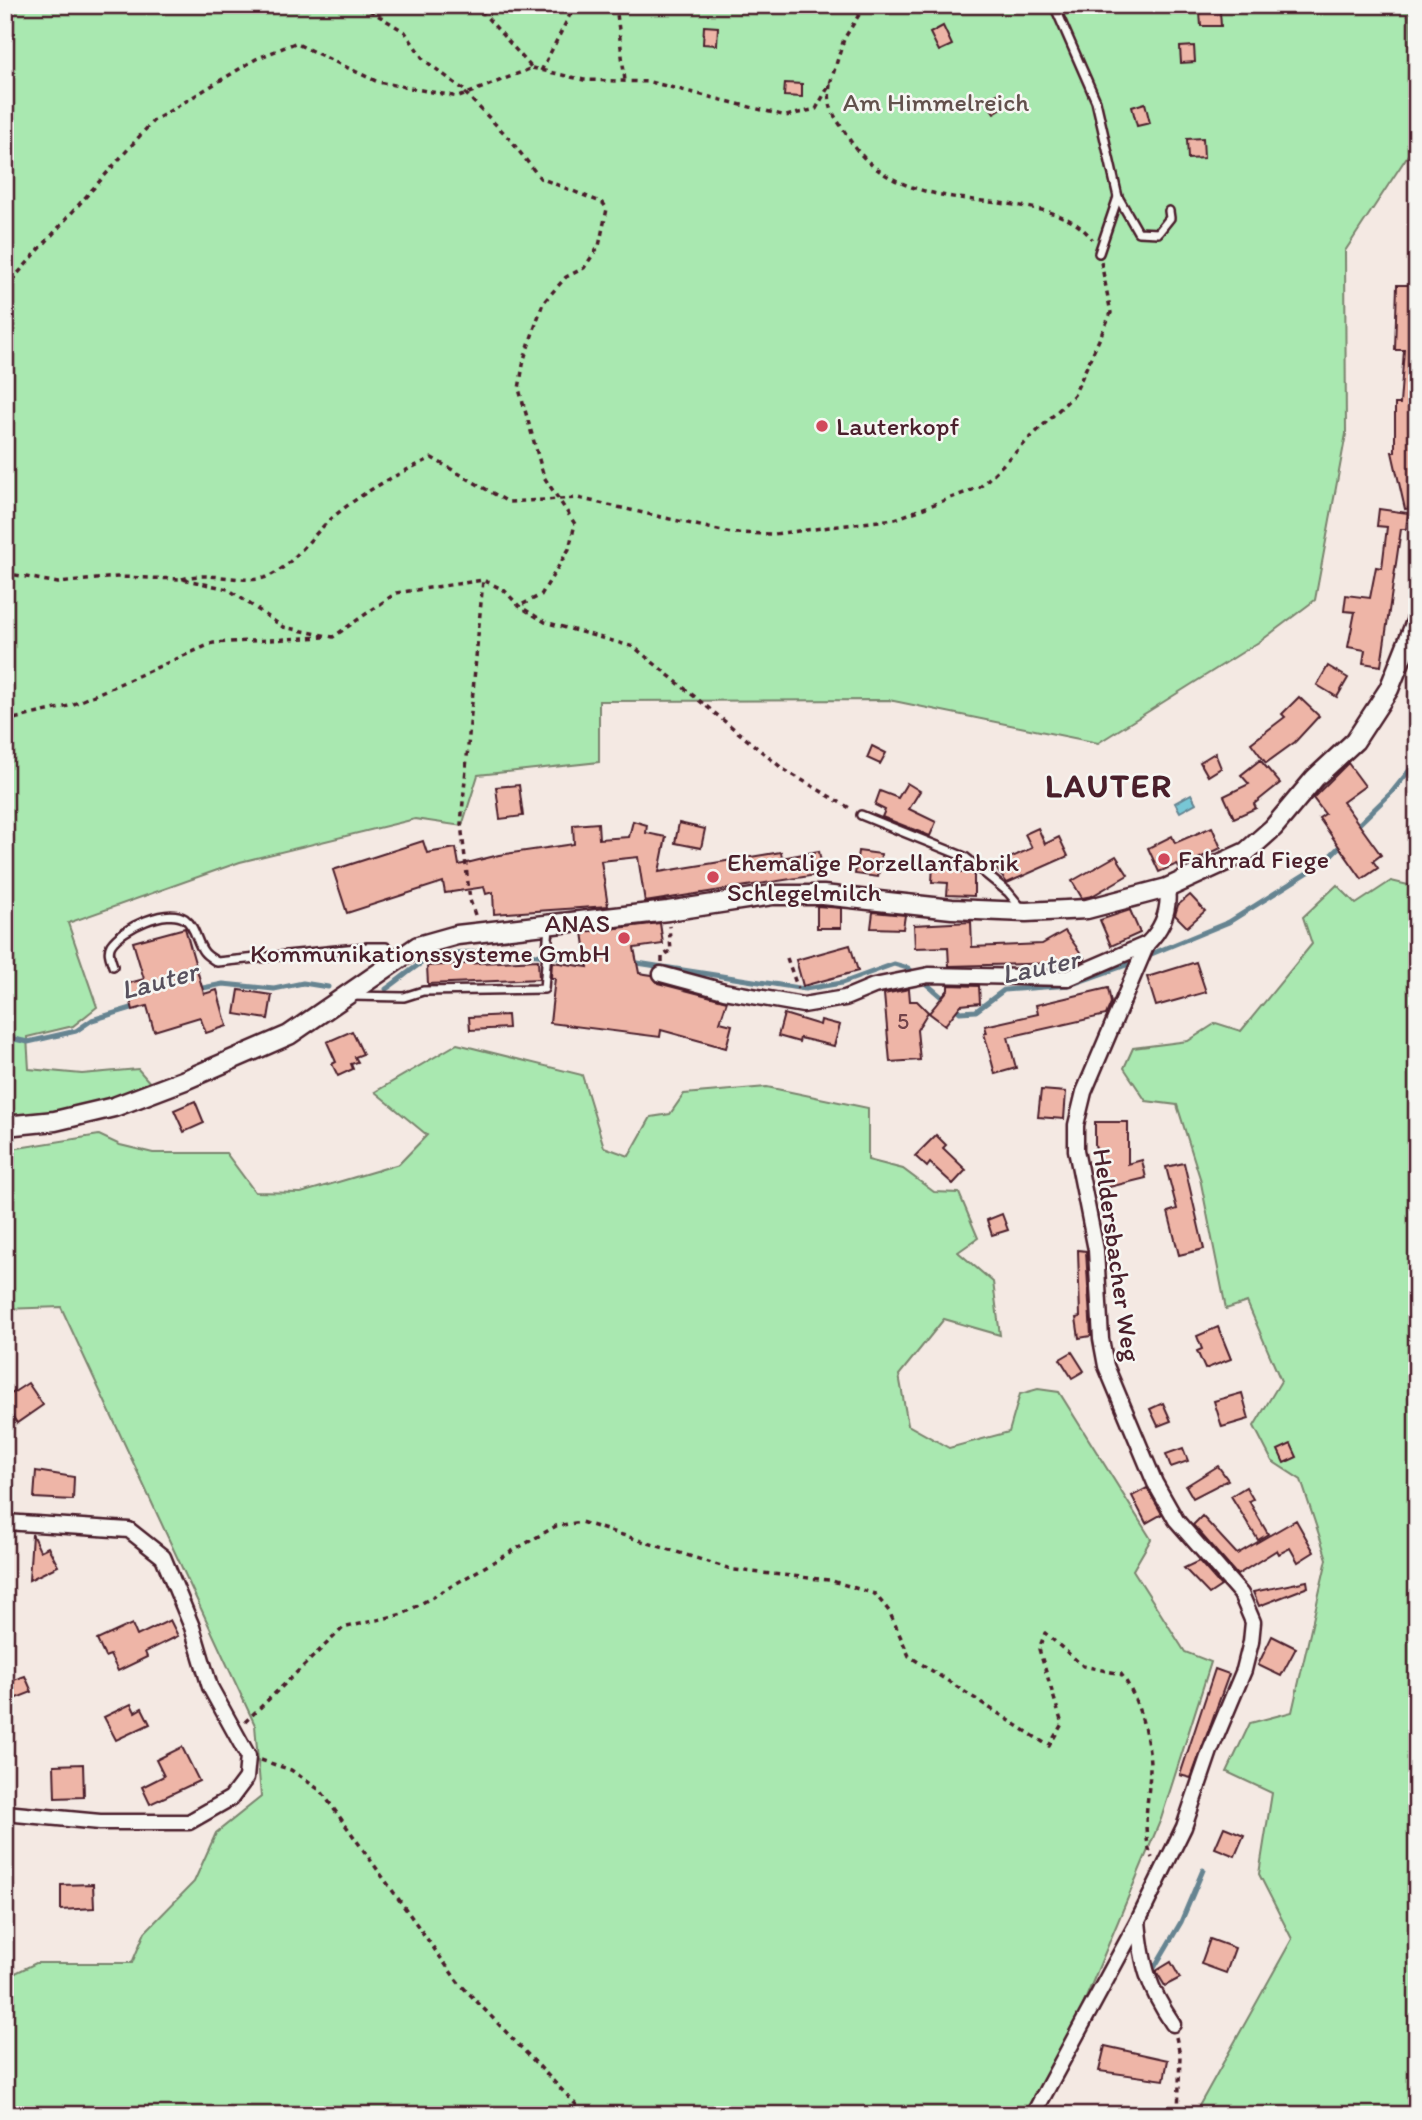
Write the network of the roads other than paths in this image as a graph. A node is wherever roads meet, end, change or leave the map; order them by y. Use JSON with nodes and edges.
{"nodes":[{"id":1,"x":1054,"y":5,"type":"edge"},
{"id":2,"x":1118,"y":197,"type":"junction"},
{"id":3,"x":1170,"y":211,"type":"dead end"},
{"id":4,"x":1099,"y":253,"type":"road end"},
{"id":5,"x":1417,"y":619,"type":"edge"},
{"id":6,"x":861,"y":815,"type":"road end"},
{"id":7,"x":1167,"y":888,"type":"junction"},
{"id":8,"x":1027,"y":912,"type":"junction"},
{"id":9,"x":549,"y":924,"type":"junction"},
{"id":10,"x":1147,"y":944,"type":"junction"},
{"id":11,"x":400,"y":958,"type":"junction"},
{"id":12,"x":113,"y":966,"type":"dead end"},
{"id":13,"x":661,"y":974,"type":"dead end"},
{"id":14,"x":347,"y":996,"type":"junction"},
{"id":15,"x":5,"y":1126,"type":"edge"},
{"id":16,"x":5,"y":1522,"type":"edge"},
{"id":17,"x":5,"y":1813,"type":"edge"},
{"id":18,"x":1138,"y":1921,"type":"junction"},
{"id":19,"x":1173,"y":2024,"type":"road end"},
{"id":20,"x":1033,"y":2115,"type":"edge"}],
"edges":[{"from":1,"to":2,"type":"lane"},
{"from":2,"to":3,"type":"lane"},
{"from":2,"to":4,"type":"lane"},
{"from":5,"to":7,"type":"street"},
{"from":6,"to":8,"type":"lane"},
{"from":7,"to":8,"type":"street"},
{"from":7,"to":10,"type":"street","name":"Heldersbacher Weg"},
{"from":8,"to":9,"type":"street"},
{"from":9,"to":11,"type":"street"},
{"from":9,"to":14,"type":"lane"},
{"from":10,"to":13,"type":"street"},
{"from":10,"to":18,"type":"street","name":"Heldersbacher Weg"},
{"from":11,"to":12,"type":"lane"},
{"from":11,"to":14,"type":"street"},
{"from":14,"to":15,"type":"street"},
{"from":16,"to":17,"type":"street"},
{"from":18,"to":19,"type":"street"},
{"from":18,"to":20,"type":"street","name":"Heldersbacher Weg"}]}
